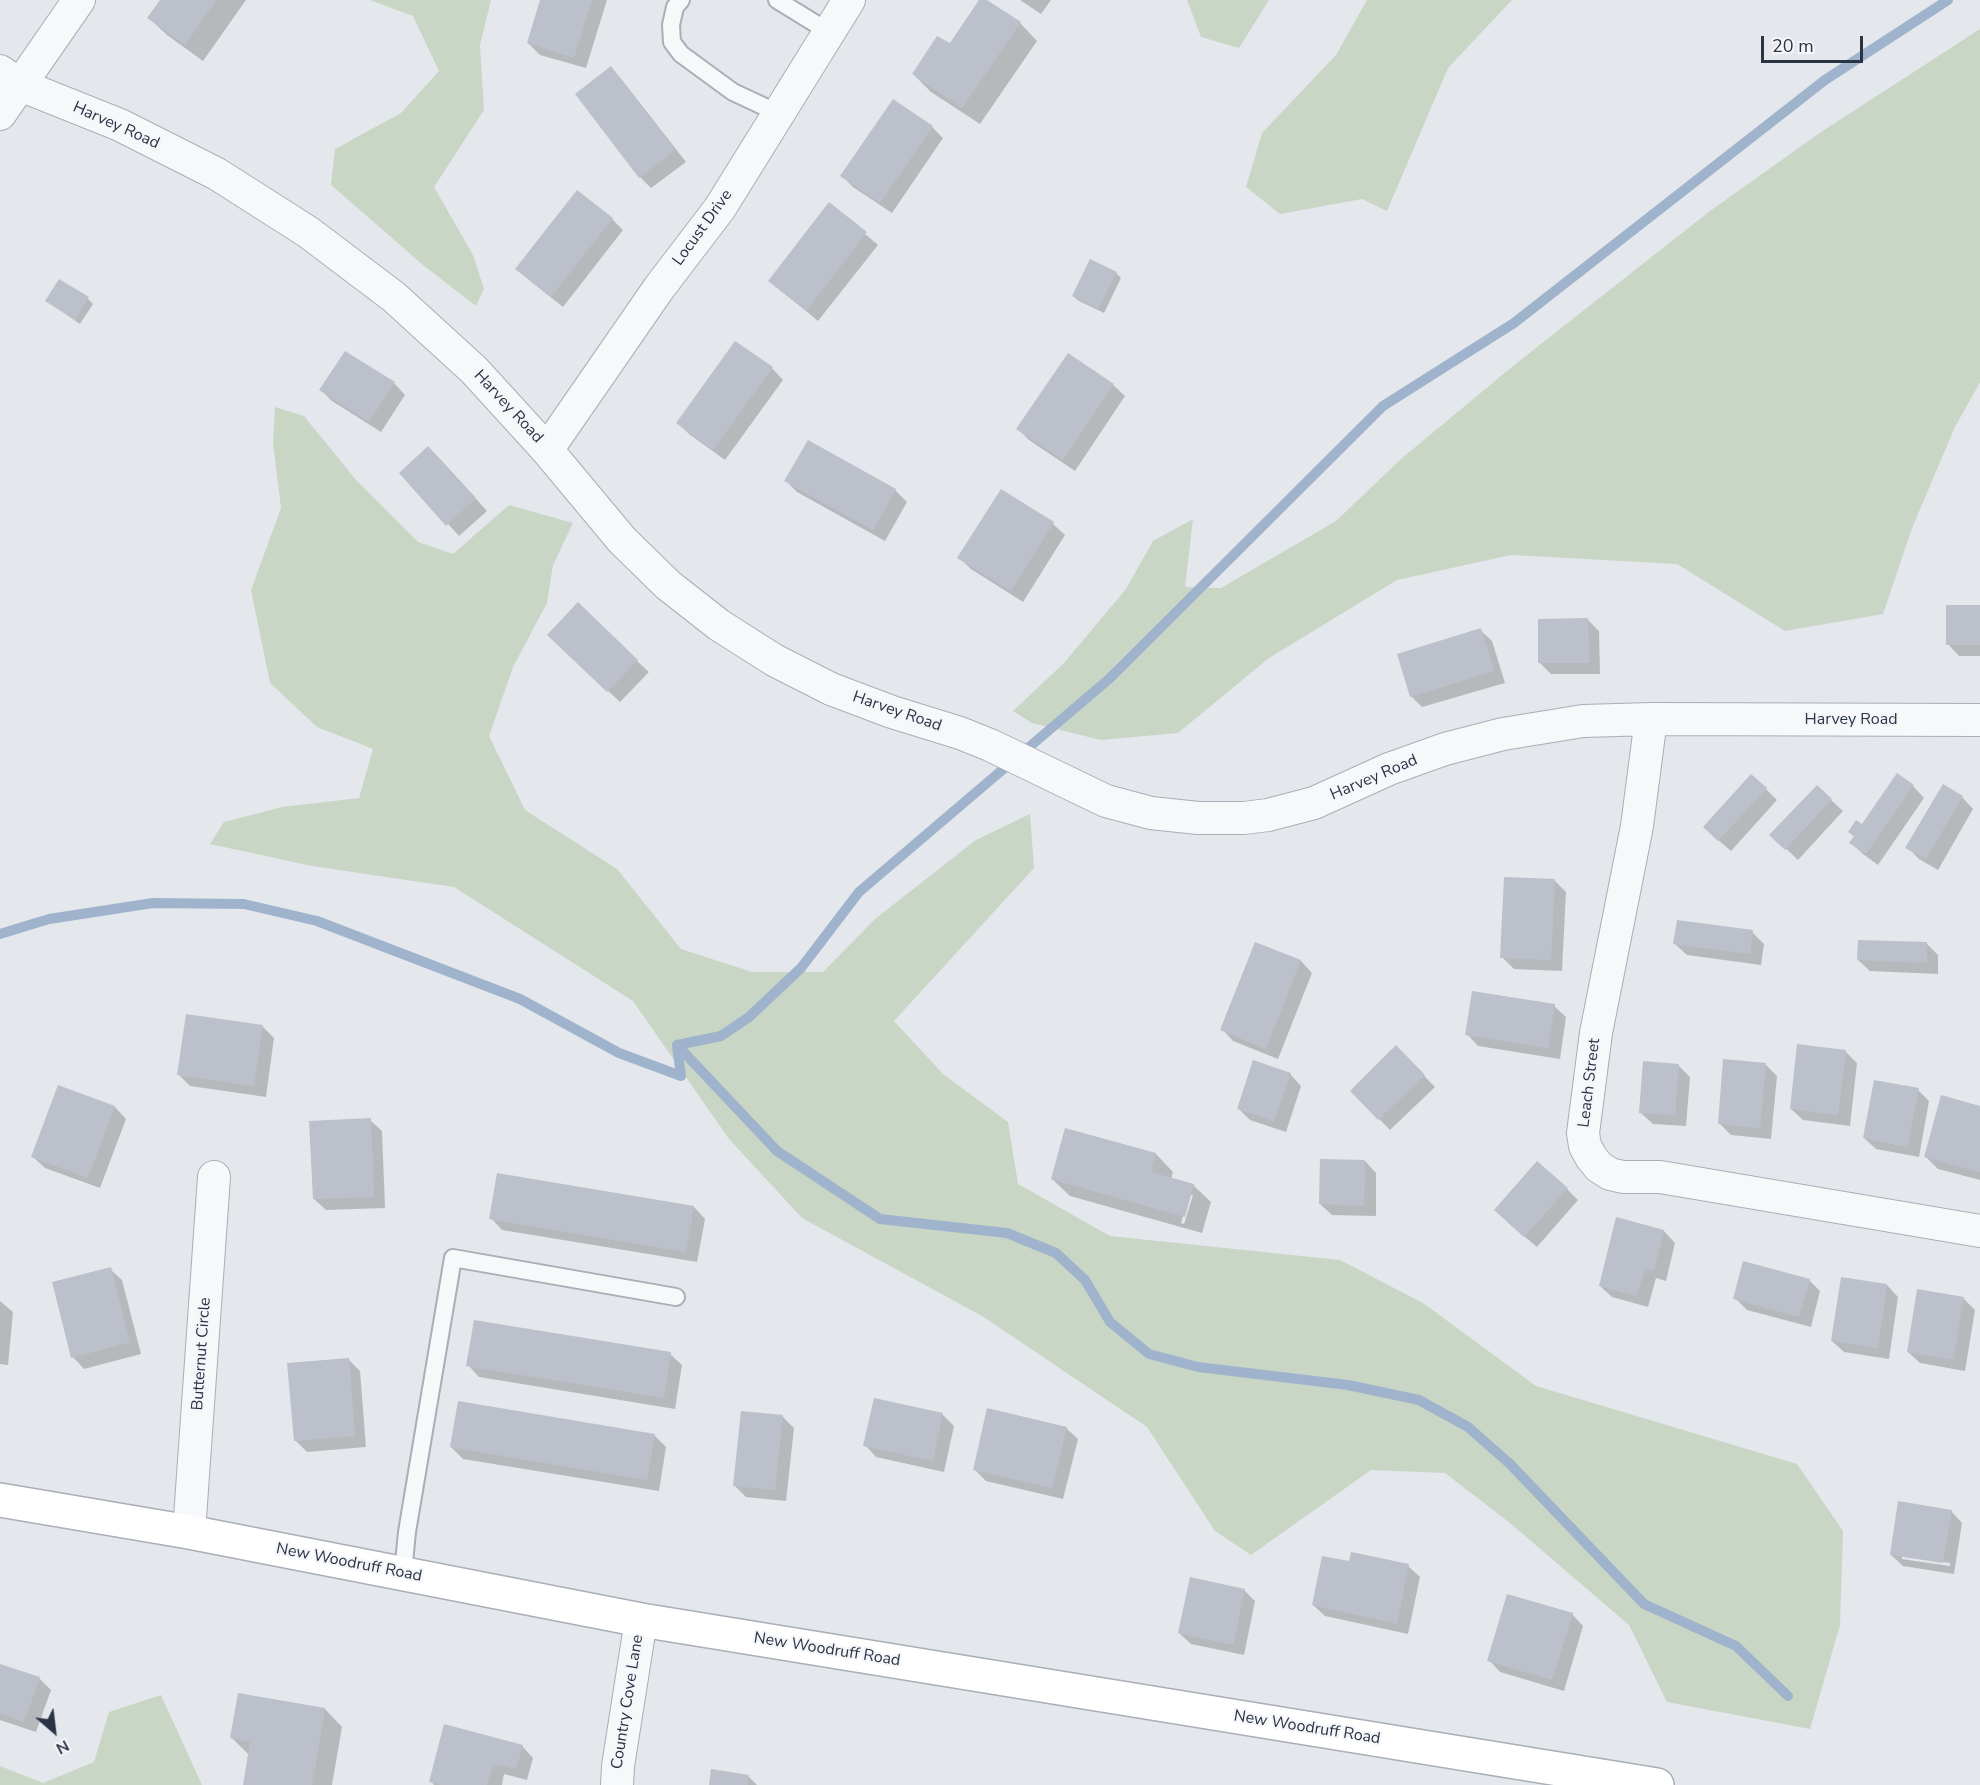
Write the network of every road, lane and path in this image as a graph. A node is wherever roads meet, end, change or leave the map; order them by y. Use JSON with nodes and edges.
{"nodes":[{"id":1,"x":79,"y":0,"type":"edge"},
{"id":2,"x":681,"y":0,"type":"edge"},
{"id":3,"x":777,"y":0,"type":"edge"},
{"id":4,"x":849,"y":0,"type":"edge"},
{"id":5,"x":829,"y":32,"type":"junction"},
{"id":6,"x":10,"y":78,"type":"edge"},
{"id":7,"x":778,"y":113,"type":"junction"},
{"id":8,"x":0,"y":114,"type":"edge"},
{"id":9,"x":547,"y":450,"type":"junction"},
{"id":10,"x":1651,"y":719,"type":"junction"},
{"id":11,"x":1980,"y":720,"type":"edge"},
{"id":12,"x":214,"y":1177,"type":"dead end"},
{"id":13,"x":1980,"y":1231,"type":"edge"},
{"id":14,"x":676,"y":1297,"type":"dead end"},
{"id":15,"x":0,"y":1500,"type":"edge"},
{"id":16,"x":189,"y":1532,"type":"junction"},
{"id":17,"x":403,"y":1573,"type":"junction"},
{"id":18,"x":641,"y":1620,"type":"junction"},
{"id":19,"x":1639,"y":1784,"type":"edge"},
{"id":20,"x":617,"y":1785,"type":"edge"}],
"edges":[{"from":1,"to":6,"type":"street"},
{"from":2,"to":7,"type":"lane"},
{"from":3,"to":5,"type":"lane"},
{"from":4,"to":5,"type":"street","name":"Locust Drive"},
{"from":5,"to":7,"type":"street","name":"Locust Drive"},
{"from":6,"to":8,"type":"street"},
{"from":6,"to":9,"type":"street","name":"Harvey Road"},
{"from":7,"to":9,"type":"street","name":"Locust Drive"},
{"from":9,"to":10,"type":"street","name":"Harvey Road"},
{"from":10,"to":11,"type":"street","name":"Harvey Road"},
{"from":10,"to":13,"type":"street","name":"Leach Street"},
{"from":12,"to":16,"type":"street","name":"Butternut Circle"},
{"from":14,"to":17,"type":"lane"},
{"from":15,"to":16,"type":"main road","name":"New Woodruff Road"},
{"from":16,"to":17,"type":"main road","name":"New Woodruff Road"},
{"from":17,"to":18,"type":"main road","name":"New Woodruff Road"},
{"from":18,"to":19,"type":"main road","name":"New Woodruff Road"},
{"from":18,"to":20,"type":"street","name":"Country Cove Lane"}]}
